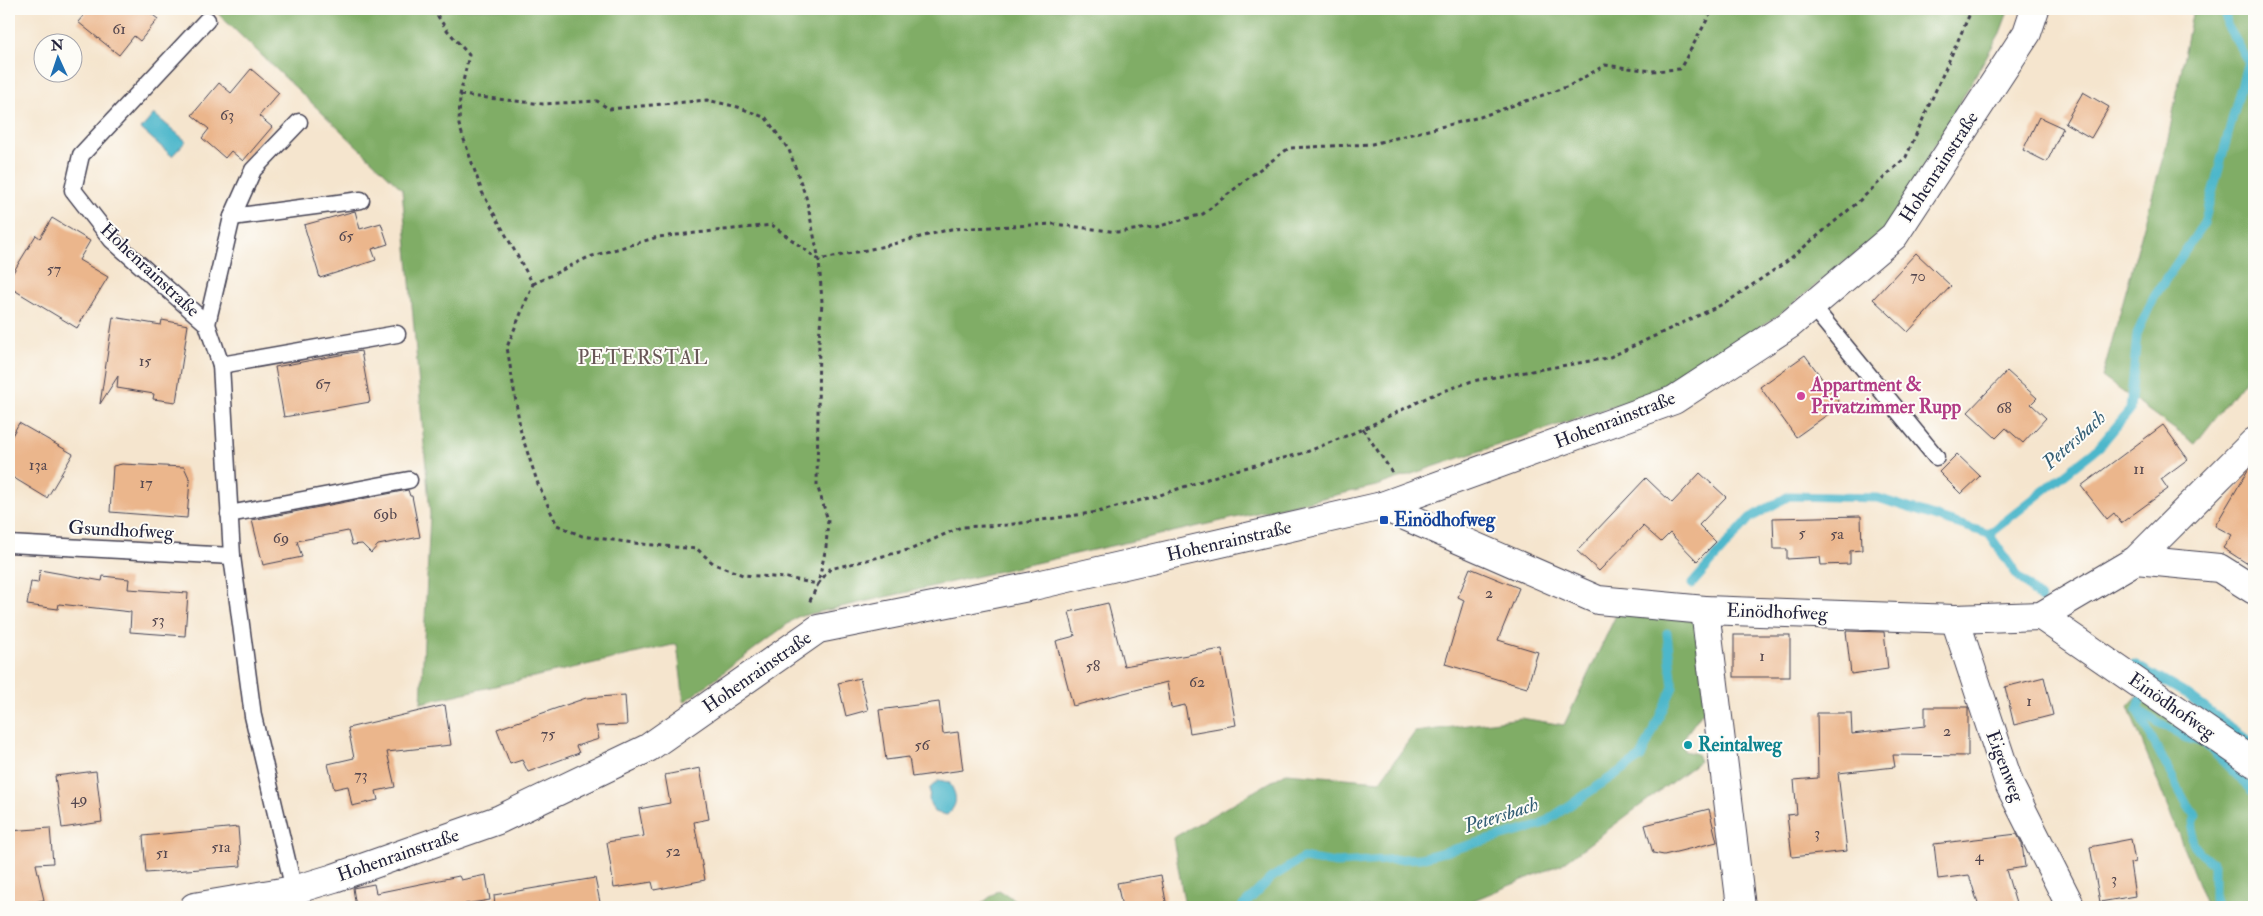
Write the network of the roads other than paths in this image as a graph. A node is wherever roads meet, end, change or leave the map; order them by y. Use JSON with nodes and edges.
{"nodes":[{"id":1,"x":2035,"y":9,"type":"edge"},
{"id":2,"x":207,"y":20,"type":"dead end"},
{"id":3,"x":299,"y":122,"type":"dead end"},
{"id":4,"x":361,"y":200,"type":"dead end"},
{"id":5,"x":232,"y":217,"type":"junction"},
{"id":6,"x":1812,"y":306,"type":"junction"},
{"id":7,"x":207,"y":324,"type":"junction"},
{"id":8,"x":397,"y":334,"type":"dead end"},
{"id":9,"x":221,"y":365,"type":"junction"},
{"id":10,"x":2254,"y":442,"type":"edge"},
{"id":11,"x":1936,"y":457,"type":"dead end"},
{"id":12,"x":409,"y":480,"type":"dead end"},
{"id":13,"x":1394,"y":502,"type":"junction"},
{"id":14,"x":229,"y":514,"type":"junction"},
{"id":15,"x":9,"y":544,"type":"edge"},
{"id":16,"x":232,"y":556,"type":"junction"},
{"id":17,"x":2136,"y":560,"type":"junction"},
{"id":18,"x":2254,"y":590,"type":"edge"},
{"id":19,"x":1705,"y":610,"type":"junction"},
{"id":20,"x":2041,"y":616,"type":"junction"},
{"id":21,"x":1955,"y":619,"type":"junction"},
{"id":22,"x":2254,"y":763,"type":"edge"},
{"id":23,"x":296,"y":898,"type":"edge"},
{"id":24,"x":194,"y":907,"type":"edge"},
{"id":25,"x":1742,"y":907,"type":"edge"},
{"id":26,"x":2071,"y":907,"type":"edge"}],
"edges":[{"from":1,"to":6,"type":"street","name":"Hohenrainstraße"},
{"from":2,"to":7,"type":"lane","name":"Hohenrainstraße"},
{"from":3,"to":5,"type":"lane"},
{"from":4,"to":5,"type":"lane"},
{"from":5,"to":7,"type":"lane"},
{"from":6,"to":11,"type":"lane"},
{"from":6,"to":13,"type":"street","name":"Hohenrainstraße"},
{"from":7,"to":9,"type":"lane","name":"Hohenrainstraße"},
{"from":8,"to":9,"type":"lane"},
{"from":9,"to":14,"type":"lane","name":"Hohenrainstraße"},
{"from":10,"to":17,"type":"street","name":"Einödhofweg"},
{"from":12,"to":14,"type":"lane"},
{"from":13,"to":19,"type":"street","name":"Einödhofweg"},
{"from":13,"to":23,"type":"street","name":"Hohenrainstraße"},
{"from":14,"to":16,"type":"lane","name":"Hohenrainstraße"},
{"from":15,"to":16,"type":"lane","name":"Gsundhofweg"},
{"from":16,"to":23,"type":"lane","name":"Hohenrainstraße"},
{"from":17,"to":18,"type":"street"},
{"from":17,"to":20,"type":"street","name":"Einödhofweg"},
{"from":19,"to":21,"type":"street","name":"Einödhofweg"},
{"from":19,"to":25,"type":"street"},
{"from":20,"to":21,"type":"street","name":"Einödhofweg"},
{"from":20,"to":22,"type":"street","name":"Einödhofweg"},
{"from":21,"to":26,"type":"street","name":"Eigenweg"},
{"from":23,"to":24,"type":"street","name":"Hohenrainstraße"}]}
